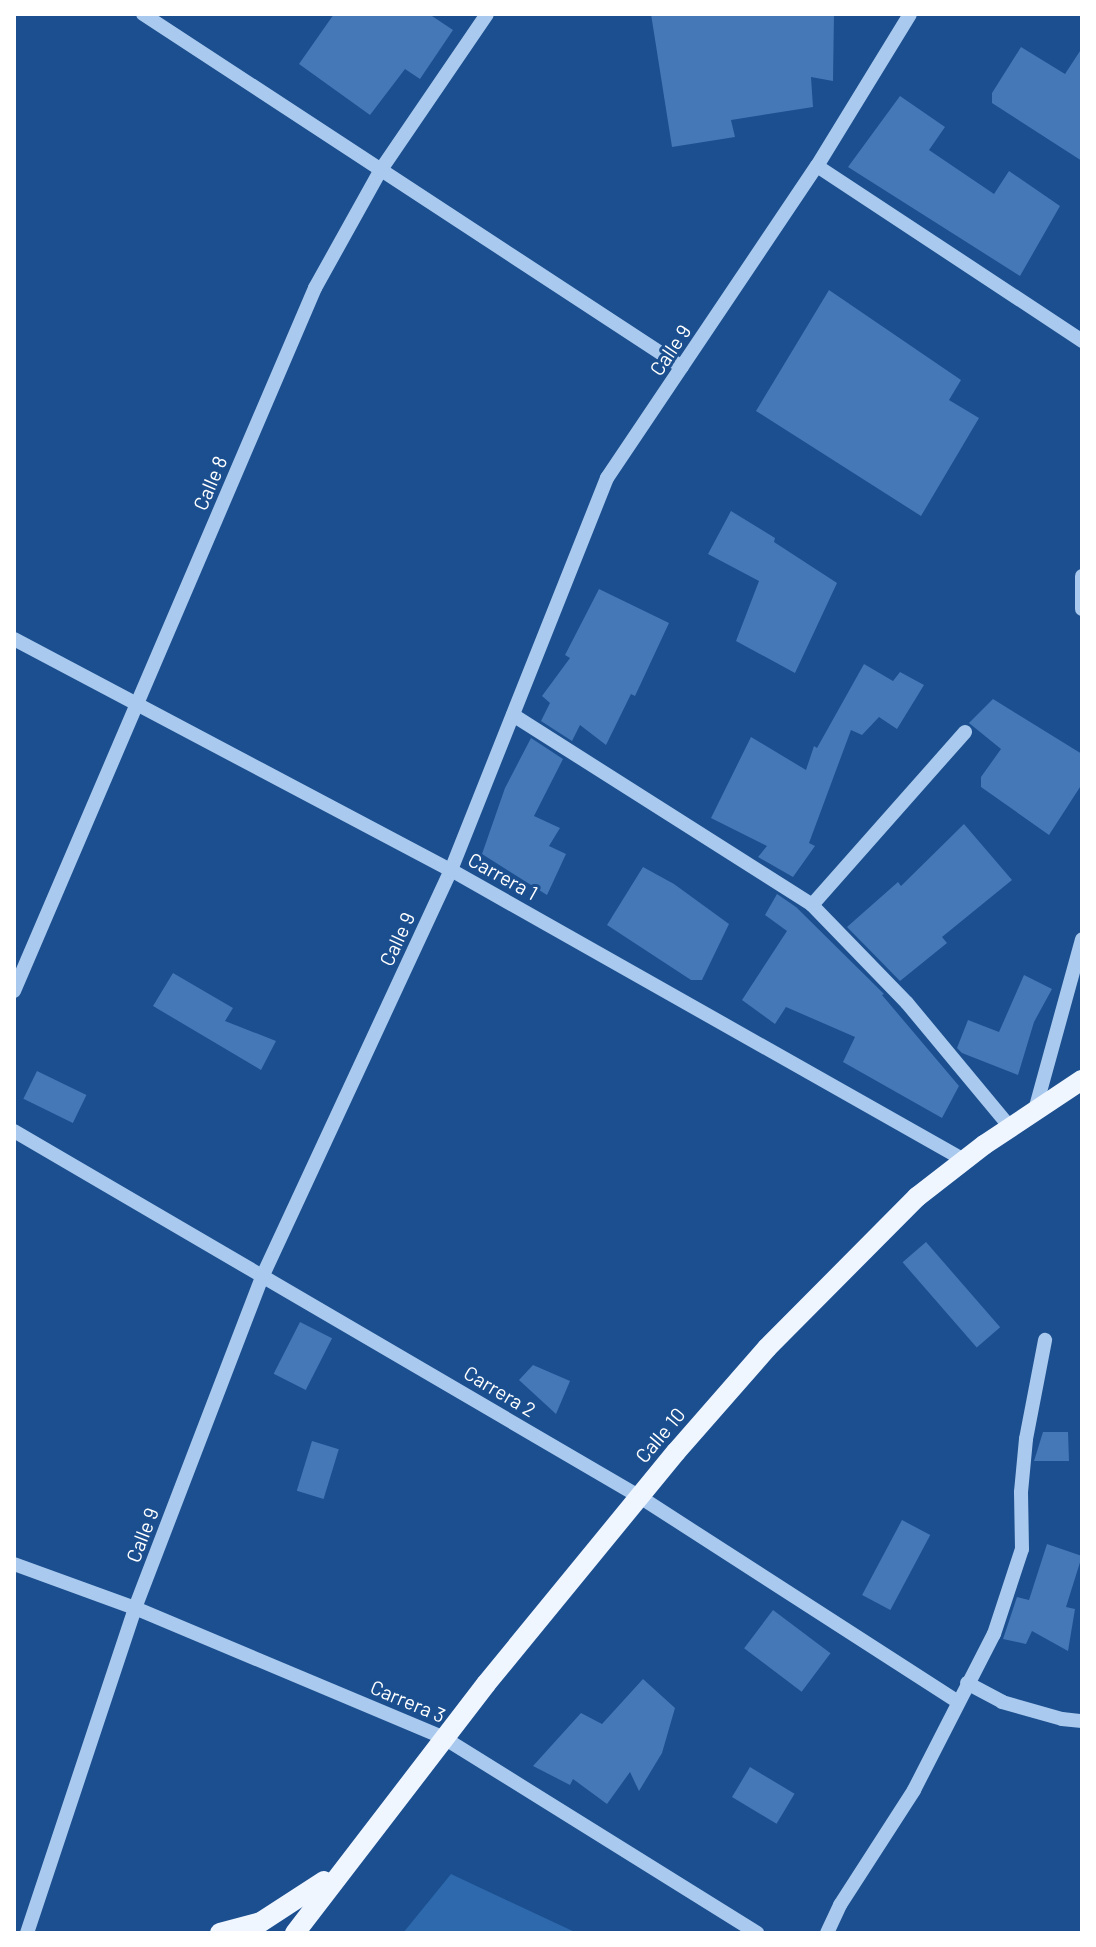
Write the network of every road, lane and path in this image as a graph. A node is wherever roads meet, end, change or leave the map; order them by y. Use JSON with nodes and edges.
{"nodes":[{"id":1,"x":487,"y":14,"type":"edge"},
{"id":2,"x":910,"y":14,"type":"edge"},
{"id":3,"x":147,"y":15,"type":"edge"},
{"id":4,"x":817,"y":166,"type":"junction"},
{"id":5,"x":380,"y":171,"type":"junction"},
{"id":6,"x":1082,"y":341,"type":"edge"},
{"id":7,"x":682,"y":367,"type":"junction"},
{"id":8,"x":1082,"y":576,"type":"edge"},
{"id":9,"x":1082,"y":609,"type":"edge"},
{"id":10,"x":14,"y":639,"type":"edge"},
{"id":11,"x":138,"y":703,"type":"junction"},
{"id":12,"x":513,"y":715,"type":"junction"},
{"id":13,"x":965,"y":732,"type":"dead end"},
{"id":14,"x":451,"y":870,"type":"junction"},
{"id":15,"x":812,"y":905,"type":"junction"},
{"id":16,"x":1082,"y":939,"type":"edge"},
{"id":17,"x":14,"y":991,"type":"edge"},
{"id":18,"x":1075,"y":1084,"type":"edge"},
{"id":19,"x":1035,"y":1110,"type":"junction"},
{"id":20,"x":1010,"y":1127,"type":"junction"},
{"id":21,"x":14,"y":1131,"type":"edge"},
{"id":22,"x":964,"y":1160,"type":"junction"},
{"id":23,"x":263,"y":1275,"type":"junction"},
{"id":24,"x":1045,"y":1340,"type":"dead end"},
{"id":25,"x":640,"y":1497,"type":"junction"},
{"id":26,"x":14,"y":1564,"type":"edge"},
{"id":27,"x":135,"y":1608,"type":"junction"},
{"id":28,"x":967,"y":1683,"type":"junction"},
{"id":29,"x":956,"y":1701,"type":"junction"},
{"id":30,"x":1082,"y":1721,"type":"edge"},
{"id":31,"x":444,"y":1738,"type":"junction"},
{"id":32,"x":343,"y":1867,"type":"junction"},
{"id":33,"x":27,"y":1933,"type":"edge"},
{"id":34,"x":220,"y":1933,"type":"edge"},
{"id":35,"x":295,"y":1933,"type":"edge"},
{"id":36,"x":757,"y":1933,"type":"edge"},
{"id":37,"x":827,"y":1933,"type":"edge"}],
"edges":[{"from":1,"to":5,"type":"street","name":"Calle 8"},
{"from":2,"to":4,"type":"street","name":"Calle 9"},
{"from":3,"to":5,"type":"street"},
{"from":4,"to":6,"type":"street"},
{"from":4,"to":7,"type":"street","name":"Calle 9"},
{"from":5,"to":7,"type":"street"},
{"from":5,"to":11,"type":"street","name":"Calle 8"},
{"from":7,"to":12,"type":"street","name":"Calle 9"},
{"from":8,"to":9,"type":"street"},
{"from":10,"to":11,"type":"street","name":"Carrera 1"},
{"from":11,"to":14,"type":"street","name":"Carrera 1"},
{"from":11,"to":17,"type":"street","name":"Calle 8"},
{"from":12,"to":14,"type":"street","name":"Calle 9"},
{"from":12,"to":15,"type":"street"},
{"from":13,"to":15,"type":"street"},
{"from":14,"to":22,"type":"street","name":"Carrera 1"},
{"from":14,"to":23,"type":"street","name":"Calle 9"},
{"from":15,"to":20,"type":"street"},
{"from":16,"to":19,"type":"street"},
{"from":18,"to":19,"type":"main road","name":"Calle 10"},
{"from":19,"to":20,"type":"main road","name":"Calle 10"},
{"from":20,"to":22,"type":"main road","name":"Calle 10"},
{"from":21,"to":23,"type":"street","name":"Carrera 2"},
{"from":22,"to":25,"type":"main road","name":"Calle 10"},
{"from":23,"to":25,"type":"street","name":"Carrera 2"},
{"from":23,"to":27,"type":"street","name":"Calle 9"},
{"from":24,"to":28,"type":"street"},
{"from":25,"to":29,"type":"street","name":"Carrera 2"},
{"from":25,"to":31,"type":"main road","name":"Calle 10"},
{"from":26,"to":27,"type":"street","name":"Carrera 3"},
{"from":27,"to":31,"type":"street","name":"Carrera 3"},
{"from":27,"to":33,"type":"street","name":"Calle 9"},
{"from":28,"to":29,"type":"street"},
{"from":28,"to":30,"type":"street"},
{"from":29,"to":37,"type":"street"},
{"from":31,"to":32,"type":"main road","name":"Calle 10"},
{"from":31,"to":36,"type":"street","name":"Carrera 3"},
{"from":32,"to":34,"type":"main road","name":"Calle 10"},
{"from":32,"to":35,"type":"main road","name":"Calle 10"}]}
